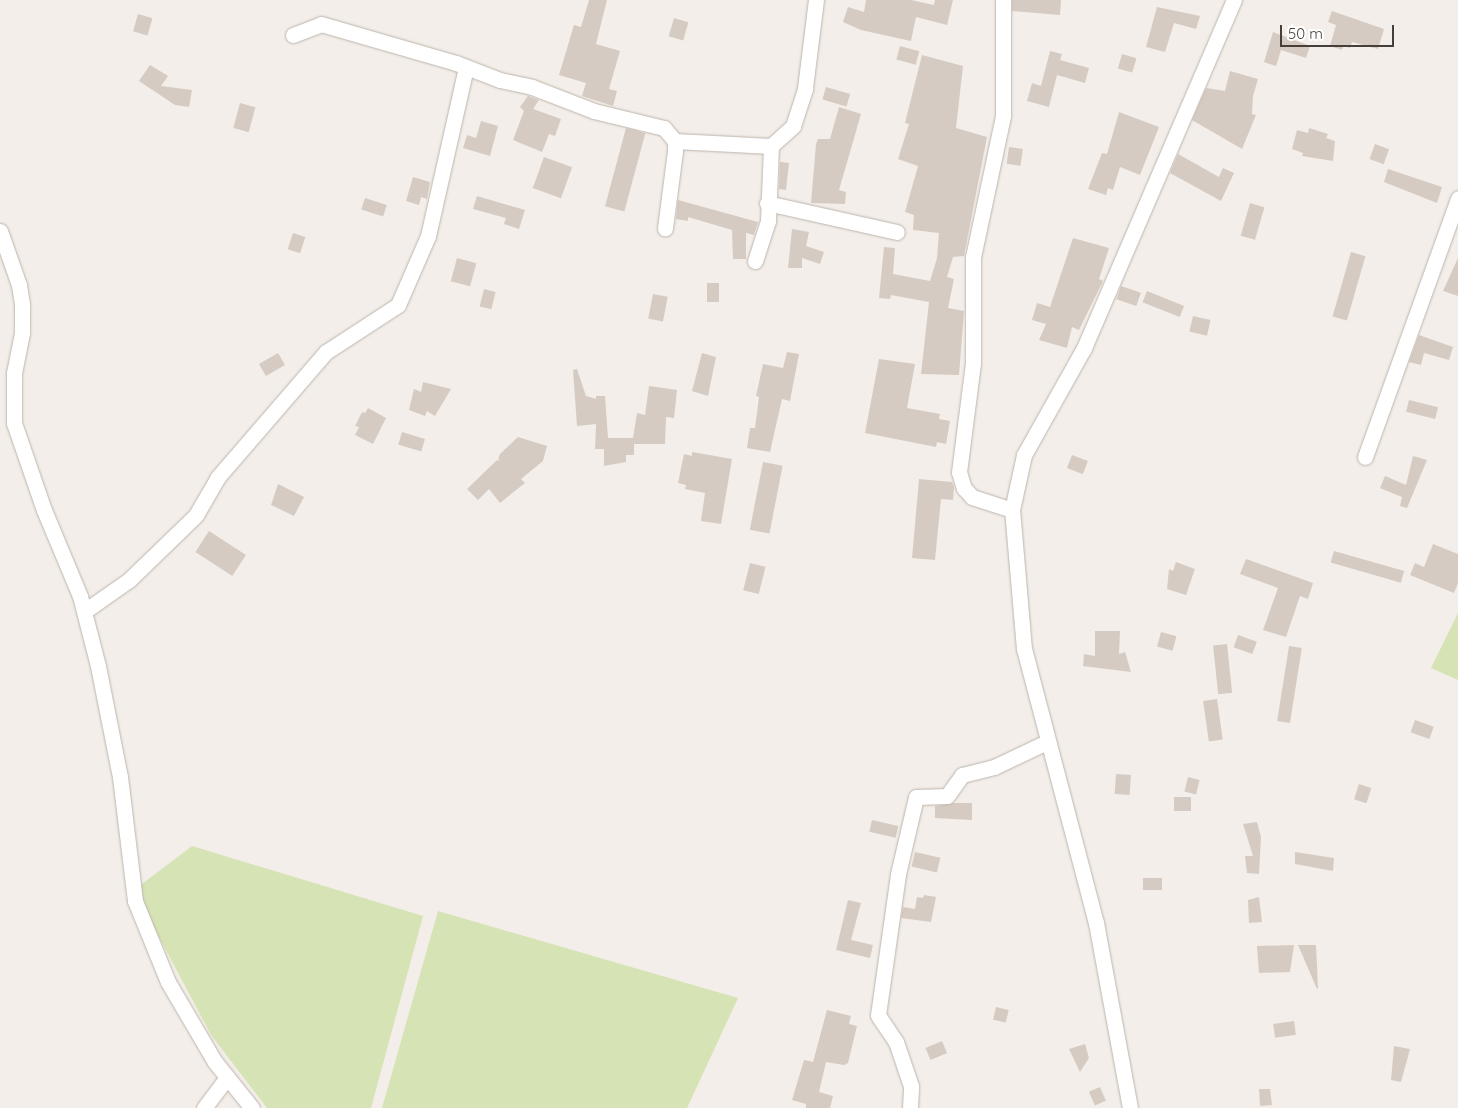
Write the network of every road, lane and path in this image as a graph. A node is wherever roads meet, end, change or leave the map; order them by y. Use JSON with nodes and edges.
{"nodes":[{"id":1,"x":816,"y":0,"type":"edge"},
{"id":2,"x":1003,"y":0,"type":"edge"},
{"id":3,"x":1234,"y":0,"type":"edge"},
{"id":4,"x":293,"y":35,"type":"dead end"},
{"id":5,"x":466,"y":67,"type":"junction"},
{"id":6,"x":675,"y":141,"type":"junction"},
{"id":7,"x":771,"y":146,"type":"junction"},
{"id":8,"x":1458,"y":198,"type":"edge"},
{"id":9,"x":767,"y":203,"type":"junction"},
{"id":10,"x":665,"y":228,"type":"dead end"},
{"id":11,"x":0,"y":231,"type":"edge"},
{"id":12,"x":897,"y":232,"type":"dead end"},
{"id":13,"x":756,"y":261,"type":"dead end"},
{"id":14,"x":1365,"y":457,"type":"dead end"},
{"id":15,"x":1012,"y":510,"type":"junction"},
{"id":16,"x":89,"y":608,"type":"dead end"},
{"id":17,"x":1046,"y":742,"type":"junction"},
{"id":18,"x":227,"y":1078,"type":"junction"},
{"id":19,"x":204,"y":1108,"type":"edge"},
{"id":20,"x":252,"y":1108,"type":"edge"},
{"id":21,"x":910,"y":1108,"type":"edge"},
{"id":22,"x":1130,"y":1108,"type":"edge"}],
"edges":[{"from":1,"to":7,"type":"street"},
{"from":2,"to":15,"type":"street"},
{"from":3,"to":15,"type":"street"},
{"from":4,"to":5,"type":"street"},
{"from":5,"to":6,"type":"street"},
{"from":5,"to":16,"type":"street"},
{"from":6,"to":7,"type":"street"},
{"from":6,"to":10,"type":"street"},
{"from":7,"to":9,"type":"street"},
{"from":8,"to":14,"type":"street"},
{"from":9,"to":12,"type":"street"},
{"from":9,"to":13,"type":"street"},
{"from":11,"to":18,"type":"street"},
{"from":15,"to":17,"type":"street"},
{"from":17,"to":21,"type":"street"},
{"from":17,"to":22,"type":"street"},
{"from":18,"to":19,"type":"street"},
{"from":18,"to":20,"type":"street"}]}
